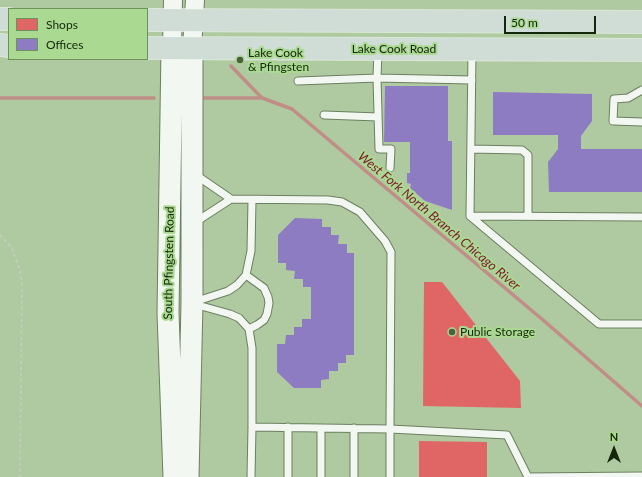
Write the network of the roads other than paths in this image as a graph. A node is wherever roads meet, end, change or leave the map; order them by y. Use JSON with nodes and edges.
{"nodes":[{"id":1,"x":183,"y":10,"type":"edge"},
{"id":2,"x":148,"y":20,"type":"edge"},
{"id":3,"x":642,"y":22,"type":"edge"},
{"id":4,"x":148,"y":48,"type":"edge"},
{"id":5,"x":182,"y":48,"type":"junction"},
{"id":6,"x":378,"y":49,"type":"junction"},
{"id":7,"x":472,"y":49,"type":"junction"},
{"id":8,"x":642,"y":50,"type":"edge"},
{"id":9,"x":182,"y":76,"type":"junction"},
{"id":10,"x":377,"y":78,"type":"junction"},
{"id":11,"x":472,"y":80,"type":"junction"},
{"id":12,"x":298,"y":81,"type":"dead end"},
{"id":13,"x":642,"y":90,"type":"edge"},
{"id":14,"x":324,"y":115,"type":"dead end"},
{"id":15,"x":378,"y":117,"type":"junction"},
{"id":16,"x":642,"y":122,"type":"edge"},
{"id":17,"x":471,"y":149,"type":"junction"},
{"id":18,"x":390,"y":168,"type":"dead end"},
{"id":19,"x":191,"y":172,"type":"junction"},
{"id":20,"x":231,"y":199,"type":"junction"},
{"id":21,"x":252,"y":200,"type":"junction"},
{"id":22,"x":470,"y":216,"type":"junction"},
{"id":23,"x":528,"y":216,"type":"junction"},
{"id":24,"x":642,"y":217,"type":"edge"},
{"id":25,"x":191,"y":225,"type":"junction"},
{"id":26,"x":246,"y":275,"type":"junction"},
{"id":27,"x":192,"y":303,"type":"junction"},
{"id":28,"x":642,"y":324,"type":"edge"},
{"id":29,"x":249,"y":329,"type":"junction"},
{"id":30,"x":252,"y":427,"type":"junction"},
{"id":31,"x":288,"y":427,"type":"junction"},
{"id":32,"x":321,"y":428,"type":"junction"},
{"id":33,"x":354,"y":428,"type":"junction"},
{"id":34,"x":390,"y":429,"type":"junction"},
{"id":35,"x":642,"y":476,"type":"edge"},
{"id":36,"x":174,"y":477,"type":"edge"},
{"id":37,"x":188,"y":477,"type":"edge"},
{"id":38,"x":251,"y":477,"type":"edge"},
{"id":39,"x":288,"y":477,"type":"edge"},
{"id":40,"x":321,"y":477,"type":"edge"},
{"id":41,"x":354,"y":477,"type":"edge"},
{"id":42,"x":390,"y":477,"type":"edge"}],
"edges":[{"from":1,"to":2,"type":"main road"},
{"from":1,"to":3,"type":"main road"},
{"from":1,"to":5,"type":"street"},
{"from":4,"to":5,"type":"main road","name":"Lake Cook Road"},
{"from":5,"to":6,"type":"main road","name":"Lake Cook Road"},
{"from":5,"to":9,"type":"main road","name":"South Pfingsten Road"},
{"from":6,"to":7,"type":"main road","name":"Lake Cook Road"},
{"from":6,"to":10,"type":"lane"},
{"from":7,"to":8,"type":"main road","name":"Lake Cook Road"},
{"from":7,"to":11,"type":"lane"},
{"from":9,"to":19,"type":"main road","name":"South Pfingsten Road"},
{"from":9,"to":36,"type":"main road","name":"South Pfingsten Road"},
{"from":10,"to":11,"type":"lane"},
{"from":10,"to":12,"type":"lane"},
{"from":10,"to":15,"type":"lane"},
{"from":11,"to":17,"type":"lane"},
{"from":13,"to":16,"type":"lane"},
{"from":14,"to":15,"type":"lane"},
{"from":15,"to":18,"type":"lane"},
{"from":17,"to":22,"type":"lane"},
{"from":17,"to":23,"type":"lane"},
{"from":19,"to":20,"type":"lane"},
{"from":19,"to":25,"type":"main road","name":"South Pfingsten Road"},
{"from":20,"to":21,"type":"lane"},
{"from":20,"to":25,"type":"lane"},
{"from":21,"to":26,"type":"lane"},
{"from":21,"to":34,"type":"lane"},
{"from":22,"to":23,"type":"lane"},
{"from":22,"to":28,"type":"lane"},
{"from":23,"to":24,"type":"lane"},
{"from":25,"to":27,"type":"main road","name":"South Pfingsten Road"},
{"from":26,"to":27,"type":"lane"},
{"from":26,"to":29,"type":"lane"},
{"from":27,"to":29,"type":"lane"},
{"from":27,"to":37,"type":"main road","name":"South Pfingsten Road"},
{"from":29,"to":30,"type":"lane"},
{"from":30,"to":31,"type":"lane"},
{"from":30,"to":38,"type":"lane"},
{"from":31,"to":32,"type":"lane"},
{"from":31,"to":39,"type":"lane"},
{"from":32,"to":33,"type":"lane"},
{"from":32,"to":40,"type":"lane"},
{"from":33,"to":34,"type":"lane"},
{"from":33,"to":41,"type":"lane"},
{"from":34,"to":35,"type":"lane"},
{"from":34,"to":42,"type":"lane"}]}
